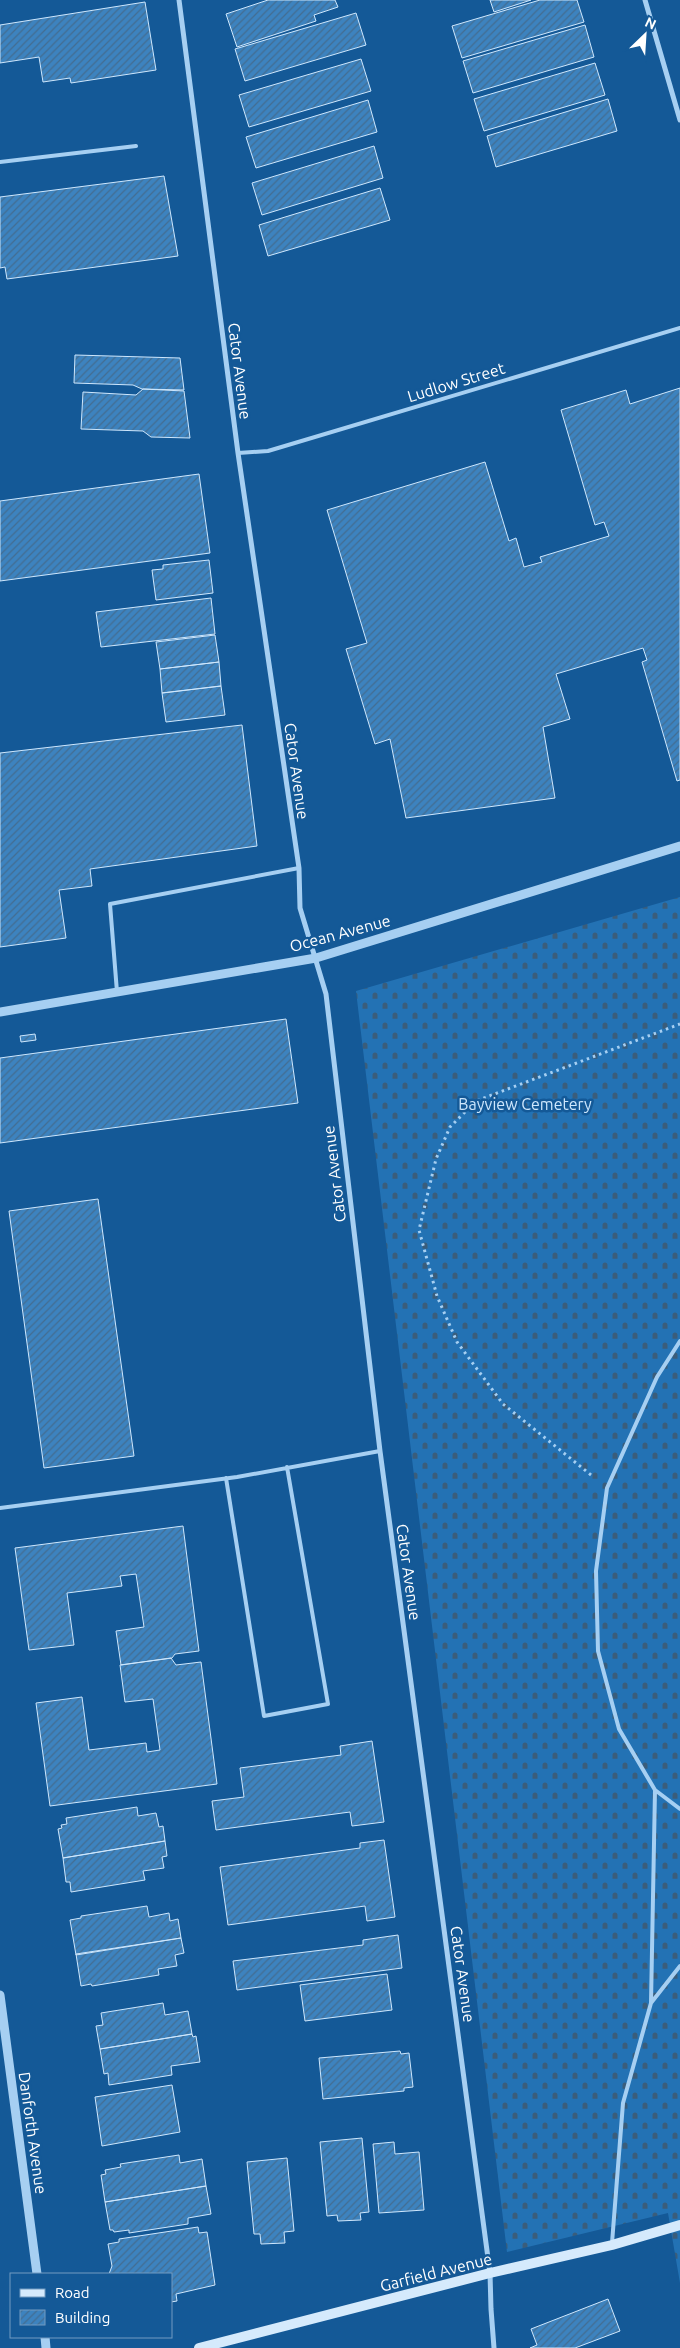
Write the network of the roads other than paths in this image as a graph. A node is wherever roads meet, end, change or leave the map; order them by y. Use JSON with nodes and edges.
{"nodes":[{"id":1,"x":179,"y":0,"type":"edge"},
{"id":2,"x":645,"y":0,"type":"edge"},
{"id":3,"x":680,"y":120,"type":"edge"},
{"id":4,"x":136,"y":146,"type":"dead end"},
{"id":5,"x":0,"y":162,"type":"edge"},
{"id":6,"x":680,"y":328,"type":"edge"},
{"id":7,"x":238,"y":453,"type":"junction"},
{"id":8,"x":680,"y":846,"type":"edge"},
{"id":9,"x":299,"y":868,"type":"junction"},
{"id":10,"x":316,"y":958,"type":"junction"},
{"id":11,"x":117,"y":992,"type":"junction"},
{"id":12,"x":0,"y":1012,"type":"edge"},
{"id":13,"x":680,"y":1341,"type":"edge"},
{"id":14,"x":380,"y":1452,"type":"junction"},
{"id":15,"x":287,"y":1467,"type":"junction"},
{"id":16,"x":226,"y":1478,"type":"junction"},
{"id":17,"x":0,"y":1508,"type":"edge"},
{"id":18,"x":655,"y":1790,"type":"junction"},
{"id":19,"x":680,"y":1810,"type":"edge"},
{"id":20,"x":680,"y":1966,"type":"edge"},
{"id":21,"x":0,"y":1995,"type":"edge"},
{"id":22,"x":651,"y":2003,"type":"junction"},
{"id":23,"x":680,"y":2225,"type":"edge"},
{"id":24,"x":612,"y":2245,"type":"junction"},
{"id":25,"x":37,"y":2273,"type":"edge"},
{"id":26,"x":490,"y":2273,"type":"junction"},
{"id":27,"x":199,"y":2348,"type":"edge"},
{"id":28,"x":494,"y":2348,"type":"edge"}],
"edges":[{"from":1,"to":7,"type":"street","name":"Cator Avenue"},
{"from":2,"to":3,"type":"street"},
{"from":4,"to":5,"type":"lane"},
{"from":6,"to":7,"type":"lane","name":"Ludlow Street"},
{"from":7,"to":9,"type":"street","name":"Cator Avenue"},
{"from":8,"to":10,"type":"street","name":"Ocean Avenue"},
{"from":9,"to":10,"type":"street","name":"Cator Avenue"},
{"from":9,"to":11,"type":"lane"},
{"from":10,"to":11,"type":"street","name":"Ocean Avenue"},
{"from":10,"to":14,"type":"street","name":"Cator Avenue"},
{"from":11,"to":12,"type":"street","name":"Ocean Avenue"},
{"from":13,"to":18,"type":"lane"},
{"from":14,"to":15,"type":"lane"},
{"from":14,"to":26,"type":"street","name":"Cator Avenue"},
{"from":15,"to":16,"type":"lane"},
{"from":15,"to":16,"type":"lane"},
{"from":16,"to":17,"type":"lane"},
{"from":18,"to":19,"type":"lane"},
{"from":18,"to":22,"type":"lane"},
{"from":20,"to":22,"type":"lane"},
{"from":21,"to":25,"type":"street","name":"Danforth Avenue"},
{"from":22,"to":24,"type":"lane"},
{"from":23,"to":24,"type":"main road","name":"Garfield Avenue"},
{"from":24,"to":26,"type":"main road","name":"Garfield Avenue"},
{"from":26,"to":27,"type":"main road","name":"Garfield Avenue"},
{"from":26,"to":28,"type":"street","name":"Cator Avenue"}]}
